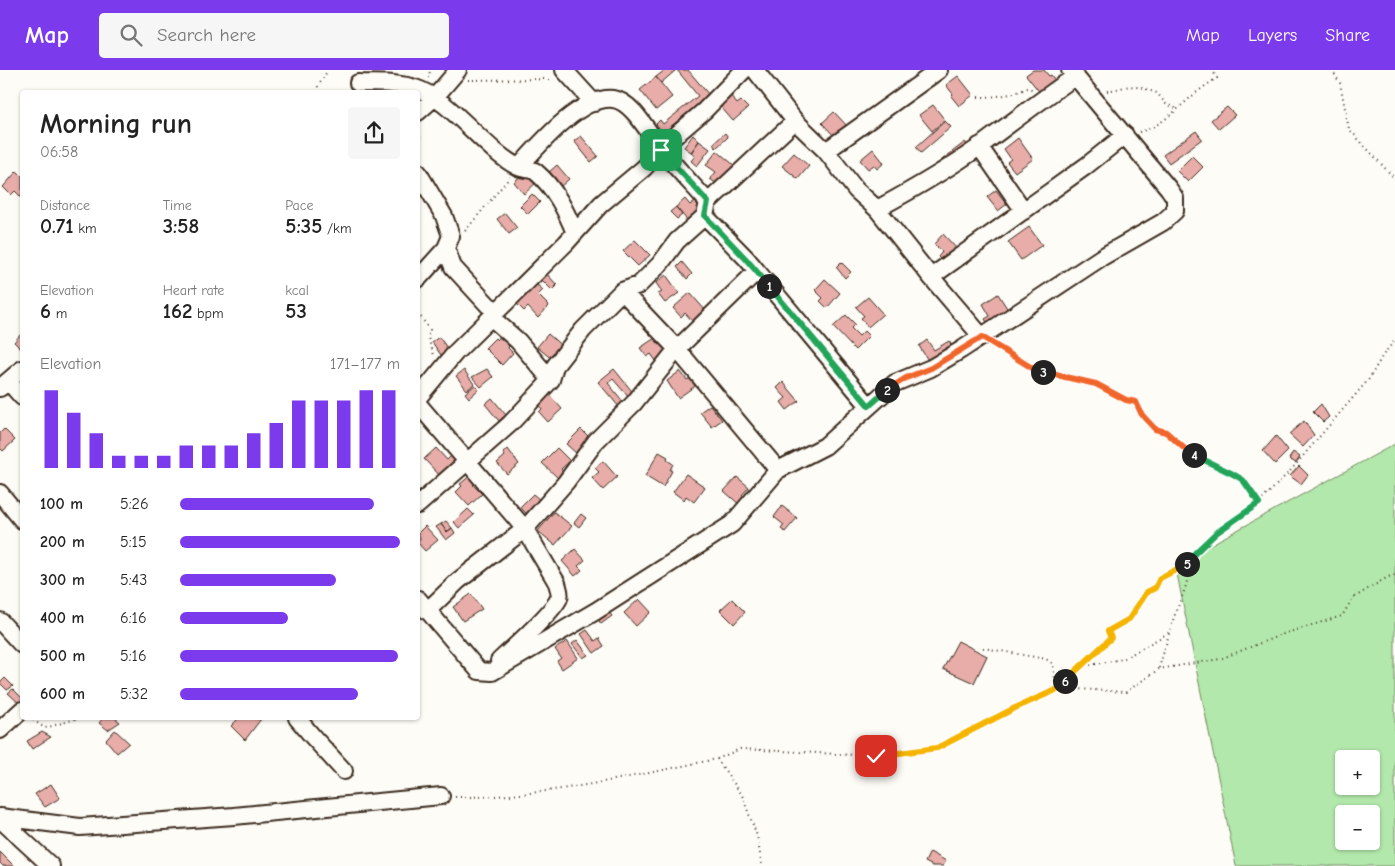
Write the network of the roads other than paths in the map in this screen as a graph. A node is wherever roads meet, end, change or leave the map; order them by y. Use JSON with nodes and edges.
{"nodes":[{"id":1,"x":744,"y":70,"type":"edge"},
{"id":2,"x":755,"y":70,"type":"edge"},
{"id":3,"x":939,"y":70,"type":"edge"},
{"id":4,"x":1073,"y":73,"type":"edge"},
{"id":5,"x":568,"y":74,"type":"edge"},
{"id":6,"x":454,"y":75,"type":"edge"},
{"id":7,"x":358,"y":82,"type":"edge"},
{"id":8,"x":432,"y":90,"type":"junction"},
{"id":9,"x":594,"y":103,"type":"junction"},
{"id":10,"x":420,"y":108,"type":"edge"},
{"id":11,"x":795,"y":121,"type":"junction"},
{"id":12,"x":1125,"y":135,"type":"junction"},
{"id":13,"x":980,"y":146,"type":"junction"},
{"id":14,"x":661,"y":150,"type":"junction"},
{"id":15,"x":826,"y":151,"type":"junction"},
{"id":16,"x":519,"y":167,"type":"junction"},
{"id":17,"x":420,"y":177,"type":"edge"},
{"id":18,"x":706,"y":209,"type":"junction"},
{"id":19,"x":877,"y":209,"type":"junction"},
{"id":20,"x":1024,"y":211,"type":"junction"},
{"id":21,"x":575,"y":233,"type":"junction"},
{"id":22,"x":446,"y":248,"type":"junction"},
{"id":23,"x":757,"y":271,"type":"junction"},
{"id":24,"x":420,"y":277,"type":"edge"},
{"id":25,"x":931,"y":277,"type":"junction"},
{"id":26,"x":622,"y":292,"type":"junction"},
{"id":27,"x":494,"y":314,"type":"junction"},
{"id":28,"x":982,"y":337,"type":"junction"},
{"id":29,"x":676,"y":349,"type":"junction"},
{"id":30,"x":20,"y":370,"type":"edge"},
{"id":31,"x":551,"y":380,"type":"junction"},
{"id":32,"x":4,"y":384,"type":"edge"},
{"id":33,"x":20,"y":395,"type":"edge"},
{"id":34,"x":420,"y":395,"type":"edge"},
{"id":35,"x":420,"y":406,"type":"edge"},
{"id":36,"x":869,"y":406,"type":"junction"},
{"id":37,"x":468,"y":462,"type":"junction"},
{"id":38,"x":778,"y":470,"type":"junction"},
{"id":39,"x":0,"y":493,"type":"edge"},
{"id":40,"x":420,"y":503,"type":"edge"},
{"id":41,"x":20,"y":518,"type":"edge"},
{"id":42,"x":524,"y":529,"type":"junction"},
{"id":43,"x":422,"y":605,"type":"edge"},
{"id":44,"x":0,"y":621,"type":"edge"},
{"id":45,"x":20,"y":643,"type":"edge"},
{"id":46,"x":485,"y":673,"type":"junction"},
{"id":47,"x":20,"y":712,"type":"edge"},
{"id":48,"x":299,"y":720,"type":"edge"},
{"id":49,"x":0,"y":730,"type":"edge"},
{"id":50,"x":344,"y":771,"type":"dead end"},
{"id":51,"x":441,"y":796,"type":"road end"},
{"id":52,"x":0,"y":818,"type":"edge"},
{"id":53,"x":51,"y":866,"type":"edge"}],
"edges":[{"from":1,"to":14,"type":"street"},
{"from":2,"to":11,"type":"street"},
{"from":3,"to":15,"type":"street"},
{"from":4,"to":12,"type":"street"},
{"from":4,"to":13,"type":"street"},
{"from":5,"to":9,"type":"street"},
{"from":6,"to":8,"type":"street"},
{"from":7,"to":8,"type":"street"},
{"from":8,"to":10,"type":"street"},
{"from":8,"to":16,"type":"street"},
{"from":9,"to":14,"type":"street"},
{"from":9,"to":16,"type":"street"},
{"from":11,"to":15,"type":"street"},
{"from":11,"to":18,"type":"street"},
{"from":12,"to":20,"type":"street"},
{"from":12,"to":28,"type":"street"},
{"from":13,"to":19,"type":"street"},
{"from":13,"to":20,"type":"street"},
{"from":14,"to":18,"type":"street"},
{"from":14,"to":21,"type":"street"},
{"from":15,"to":19,"type":"street"},
{"from":16,"to":21,"type":"street"},
{"from":17,"to":22,"type":"street"},
{"from":18,"to":23,"type":"street"},
{"from":18,"to":26,"type":"street"},
{"from":19,"to":25,"type":"street"},
{"from":20,"to":25,"type":"street"},
{"from":21,"to":27,"type":"street"},
{"from":22,"to":24,"type":"street"},
{"from":22,"to":27,"type":"street"},
{"from":23,"to":29,"type":"street"},
{"from":23,"to":36,"type":"street"},
{"from":25,"to":28,"type":"street"},
{"from":26,"to":29,"type":"street"},
{"from":26,"to":31,"type":"street"},
{"from":27,"to":31,"type":"street"},
{"from":27,"to":34,"type":"street"},
{"from":28,"to":36,"type":"street"},
{"from":29,"to":38,"type":"street"},
{"from":29,"to":42,"type":"street"},
{"from":30,"to":32,"type":"street"},
{"from":31,"to":37,"type":"street"},
{"from":32,"to":33,"type":"street"},
{"from":35,"to":37,"type":"street"},
{"from":36,"to":38,"type":"street"},
{"from":37,"to":40,"type":"street"},
{"from":37,"to":42,"type":"street"},
{"from":38,"to":46,"type":"street"},
{"from":39,"to":41,"type":"street"},
{"from":42,"to":43,"type":"street"},
{"from":42,"to":46,"type":"street"},
{"from":43,"to":46,"type":"street"},
{"from":44,"to":45,"type":"street"},
{"from":47,"to":49,"type":"street"},
{"from":48,"to":50,"type":"street"},
{"from":51,"to":52,"type":"street"},
{"from":52,"to":53,"type":"street"}]}
